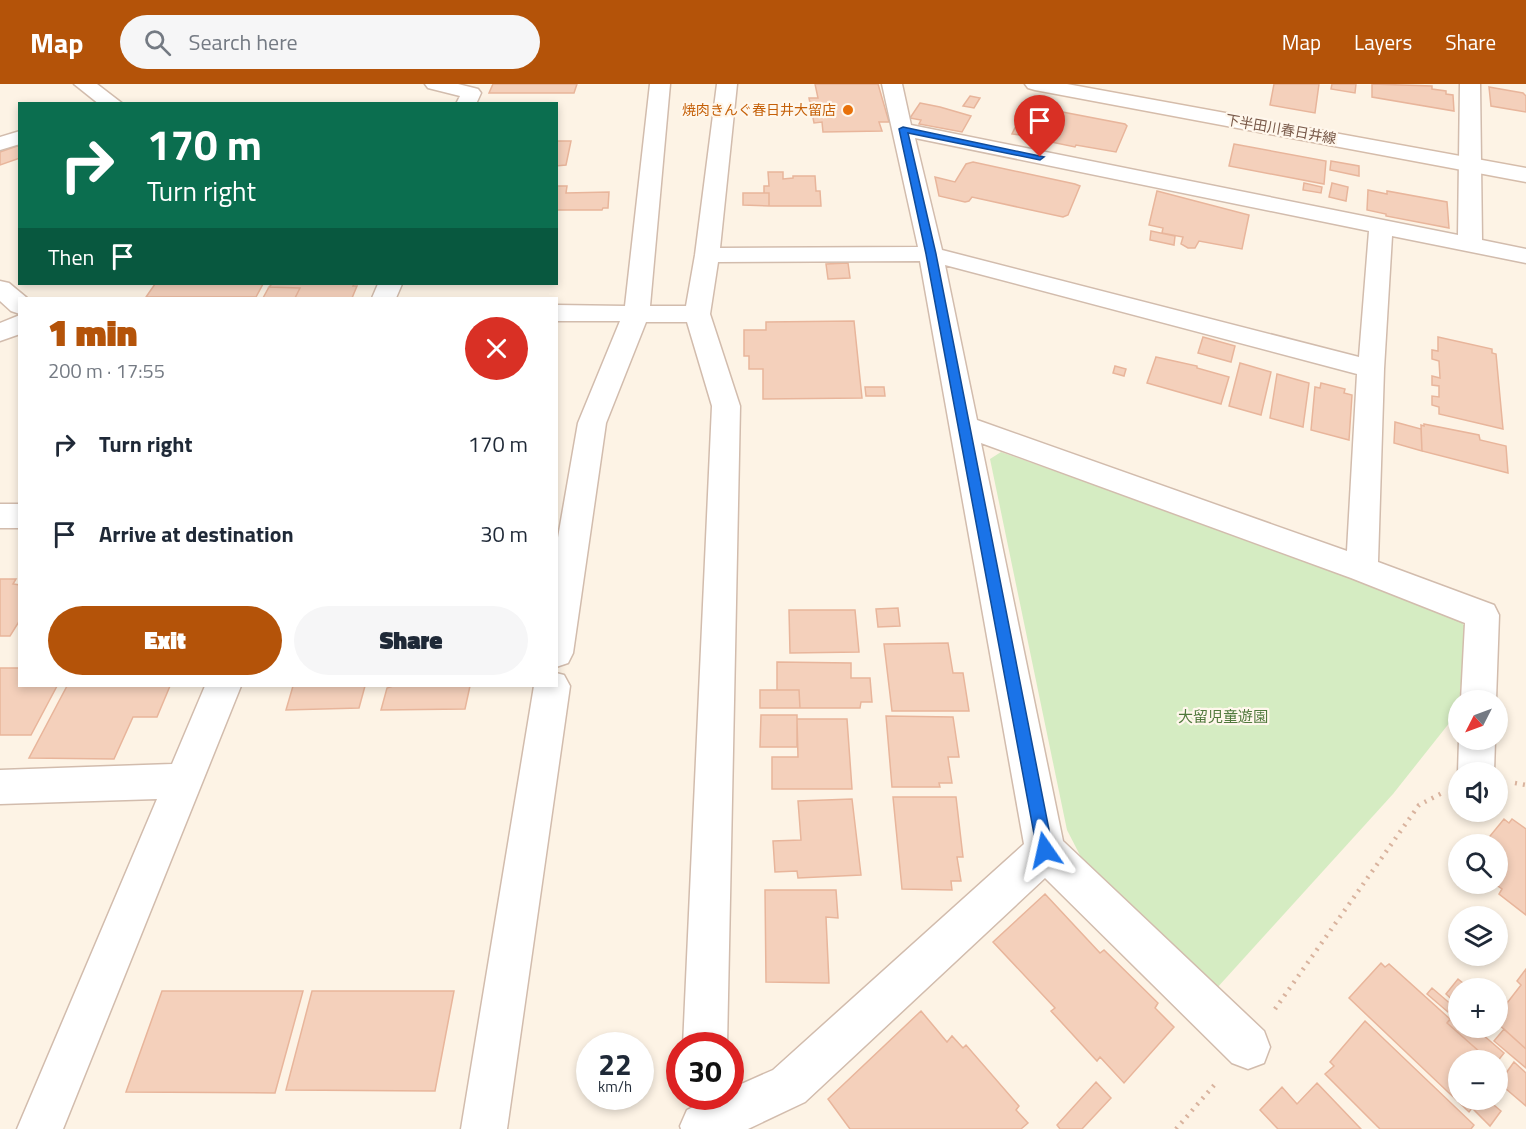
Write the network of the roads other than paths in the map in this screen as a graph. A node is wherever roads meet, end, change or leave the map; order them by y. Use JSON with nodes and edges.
{"nodes":[{"id":1,"x":84,"y":84,"type":"edge"},
{"id":2,"x":435,"y":84,"type":"edge"},
{"id":3,"x":660,"y":84,"type":"edge"},
{"id":4,"x":727,"y":84,"type":"edge"},
{"id":5,"x":892,"y":84,"type":"edge"},
{"id":6,"x":1035,"y":84,"type":"edge"},
{"id":7,"x":1470,"y":84,"type":"edge"},
{"id":8,"x":471,"y":93,"type":"edge"},
{"id":9,"x":111,"y":102,"type":"edge"},
{"id":10,"x":903,"y":129,"type":"junction"},
{"id":11,"x":18,"y":138,"type":"edge"},
{"id":12,"x":0,"y":144,"type":"edge"},
{"id":13,"x":1471,"y":165,"type":"junction"},
{"id":14,"x":1526,"y":175,"type":"edge"},
{"id":15,"x":1381,"y":227,"type":"junction"},
{"id":16,"x":1470,"y":245,"type":"junction"},
{"id":17,"x":931,"y":254,"type":"junction"},
{"id":18,"x":707,"y":255,"type":"junction"},
{"id":19,"x":1526,"y":256,"type":"edge"},
{"id":20,"x":0,"y":288,"type":"edge"},
{"id":21,"x":18,"y":304,"type":"edge"},
{"id":22,"x":638,"y":312,"type":"junction"},
{"id":23,"x":558,"y":313,"type":"edge"},
{"id":24,"x":697,"y":314,"type":"junction"},
{"id":25,"x":18,"y":324,"type":"edge"},
{"id":26,"x":0,"y":333,"type":"edge"},
{"id":27,"x":1371,"y":369,"type":"junction"},
{"id":28,"x":964,"y":426,"type":"junction"},
{"id":29,"x":0,"y":516,"type":"edge"},
{"id":30,"x":18,"y":516,"type":"edge"},
{"id":31,"x":1362,"y":569,"type":"junction"},
{"id":32,"x":558,"y":640,"type":"edge"},
{"id":33,"x":223,"y":687,"type":"edge"},
{"id":34,"x":552,"y":687,"type":"edge"},
{"id":35,"x":1479,"y":690,"type":"edge"},
{"id":36,"x":184,"y":781,"type":"junction"},
{"id":37,"x":0,"y":787,"type":"edge"},
{"id":38,"x":1045,"y":850,"type":"junction"},
{"id":39,"x":705,"y":1032,"type":"edge"},
{"id":40,"x":1248,"y":1047,"type":"road end"},
{"id":41,"x":703,"y":1117,"type":"edge"},
{"id":42,"x":40,"y":1129,"type":"edge"},
{"id":43,"x":484,"y":1129,"type":"edge"}],
"edges":[{"from":1,"to":9,"type":"street"},
{"from":2,"to":8,"type":"street"},
{"from":3,"to":22,"type":"street"},
{"from":4,"to":18,"type":"street"},
{"from":5,"to":10,"type":"street"},
{"from":6,"to":13,"type":"street","name":"下半田川春日井線"},
{"from":7,"to":13,"type":"street"},
{"from":10,"to":15,"type":"street"},
{"from":10,"to":17,"type":"street"},
{"from":11,"to":12,"type":"street"},
{"from":13,"to":14,"type":"street","name":"下半田川春日井線"},
{"from":13,"to":16,"type":"street"},
{"from":15,"to":16,"type":"street"},
{"from":15,"to":27,"type":"street"},
{"from":16,"to":19,"type":"street"},
{"from":17,"to":18,"type":"street"},
{"from":17,"to":27,"type":"street"},
{"from":17,"to":28,"type":"street"},
{"from":18,"to":24,"type":"street"},
{"from":20,"to":21,"type":"street"},
{"from":22,"to":23,"type":"street"},
{"from":22,"to":24,"type":"street"},
{"from":22,"to":32,"type":"street"},
{"from":24,"to":39,"type":"street"},
{"from":25,"to":26,"type":"street"},
{"from":27,"to":31,"type":"street"},
{"from":28,"to":31,"type":"street"},
{"from":28,"to":38,"type":"street"},
{"from":29,"to":30,"type":"street"},
{"from":31,"to":35,"type":"street"},
{"from":33,"to":36,"type":"street"},
{"from":34,"to":43,"type":"street"},
{"from":36,"to":37,"type":"street"},
{"from":36,"to":42,"type":"street"},
{"from":38,"to":40,"type":"street"},
{"from":38,"to":41,"type":"street"}]}
